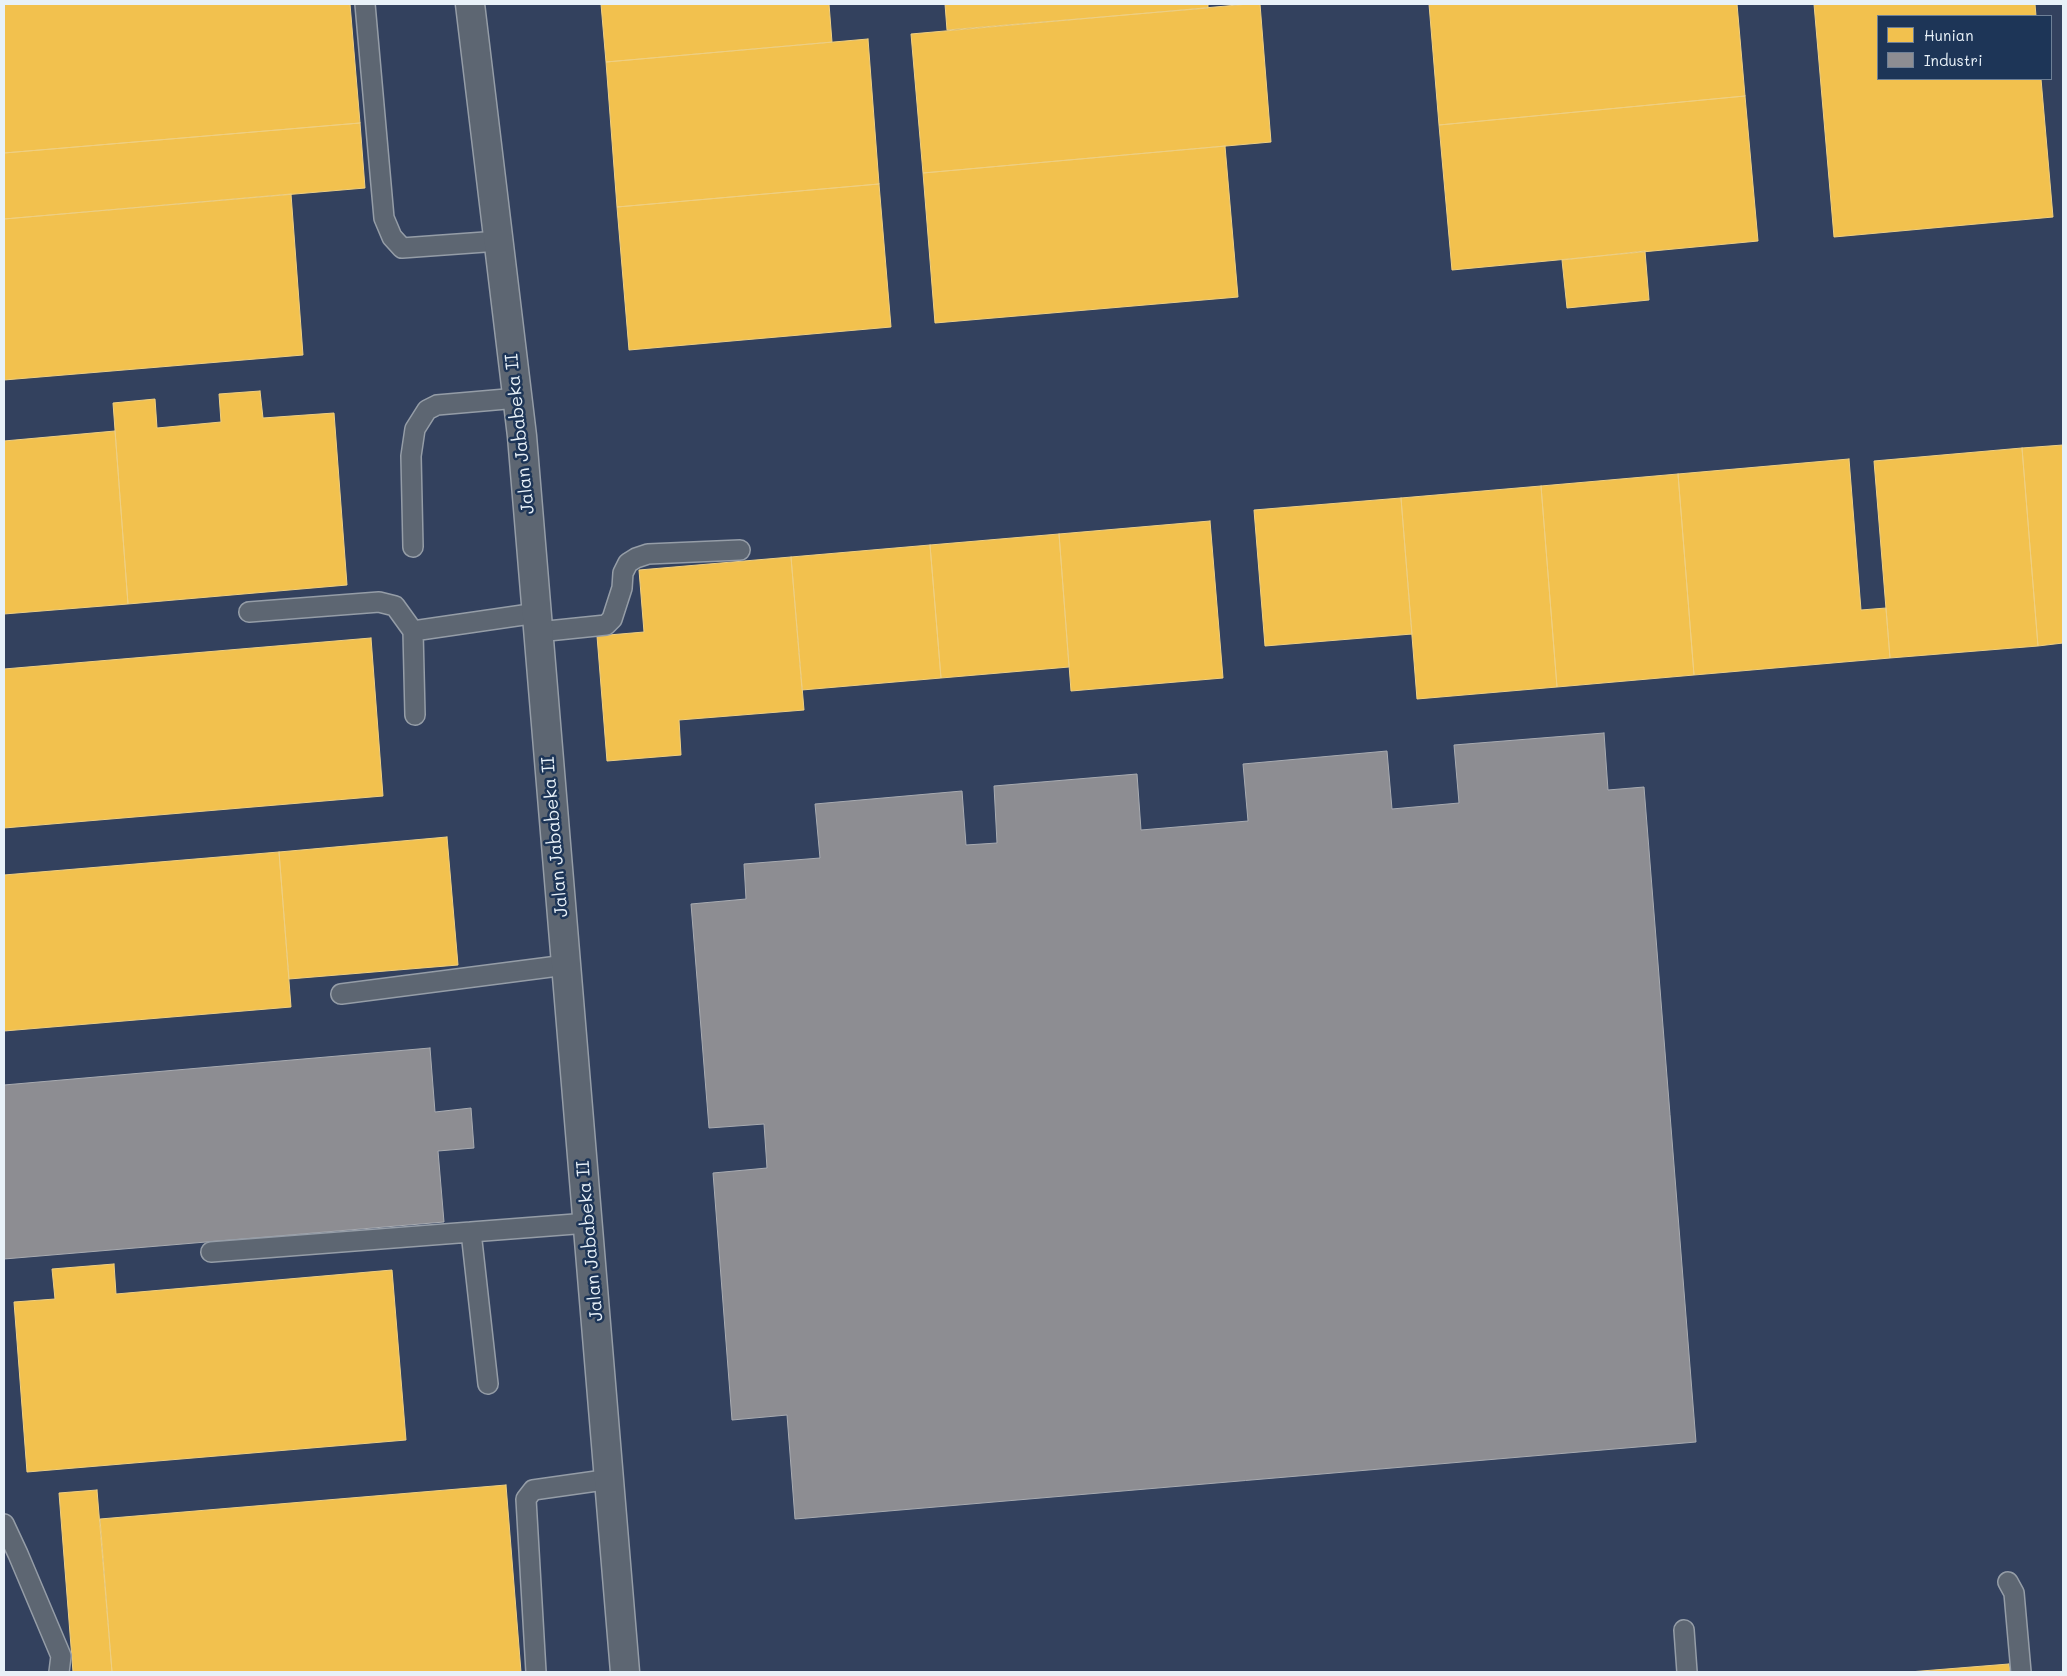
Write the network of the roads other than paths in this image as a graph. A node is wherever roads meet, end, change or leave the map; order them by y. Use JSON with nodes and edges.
{"nodes":[{"id":1,"x":365,"y":4,"type":"edge"},
{"id":2,"x":470,"y":4,"type":"edge"},
{"id":3,"x":499,"y":240,"type":"junction"},
{"id":4,"x":518,"y":398,"type":"junction"},
{"id":5,"x":413,"y":547,"type":"dead end"},
{"id":6,"x":740,"y":550,"type":"dead end"},
{"id":7,"x":249,"y":612,"type":"dead end"},
{"id":8,"x":538,"y":622,"type":"junction"},
{"id":9,"x":412,"y":631,"type":"junction"},
{"id":10,"x":415,"y":715,"type":"dead end"},
{"id":11,"x":566,"y":965,"type":"junction"},
{"id":12,"x":341,"y":994,"type":"dead end"},
{"id":13,"x":588,"y":1223,"type":"junction"},
{"id":14,"x":471,"y":1232,"type":"junction"},
{"id":15,"x":211,"y":1252,"type":"dead end"},
{"id":16,"x":488,"y":1384,"type":"dead end"},
{"id":17,"x":610,"y":1479,"type":"junction"},
{"id":18,"x":4,"y":1524,"type":"edge"},
{"id":19,"x":2008,"y":1582,"type":"dead end"},
{"id":20,"x":1684,"y":1630,"type":"dead end"},
{"id":21,"x":59,"y":1672,"type":"edge"},
{"id":22,"x":536,"y":1672,"type":"edge"},
{"id":23,"x":625,"y":1672,"type":"edge"},
{"id":24,"x":1687,"y":1672,"type":"edge"},
{"id":25,"x":2021,"y":1672,"type":"edge"}],
"edges":[{"from":1,"to":3,"type":"lane"},
{"from":2,"to":3,"type":"street","name":"Jalan Jababeka II"},
{"from":3,"to":4,"type":"street","name":"Jalan Jababeka II"},
{"from":4,"to":5,"type":"lane"},
{"from":4,"to":8,"type":"street","name":"Jalan Jababeka II"},
{"from":6,"to":8,"type":"lane"},
{"from":7,"to":9,"type":"lane"},
{"from":8,"to":9,"type":"lane"},
{"from":8,"to":11,"type":"street","name":"Jalan Jababeka II"},
{"from":9,"to":10,"type":"lane"},
{"from":11,"to":12,"type":"lane"},
{"from":11,"to":13,"type":"street","name":"Jalan Jababeka II"},
{"from":13,"to":14,"type":"lane"},
{"from":13,"to":17,"type":"street","name":"Jalan Jababeka II"},
{"from":14,"to":15,"type":"lane"},
{"from":14,"to":16,"type":"lane"},
{"from":17,"to":22,"type":"lane"},
{"from":17,"to":23,"type":"street","name":"Jalan Jababeka II"},
{"from":18,"to":21,"type":"lane"},
{"from":19,"to":25,"type":"lane"},
{"from":20,"to":24,"type":"lane"}]}
